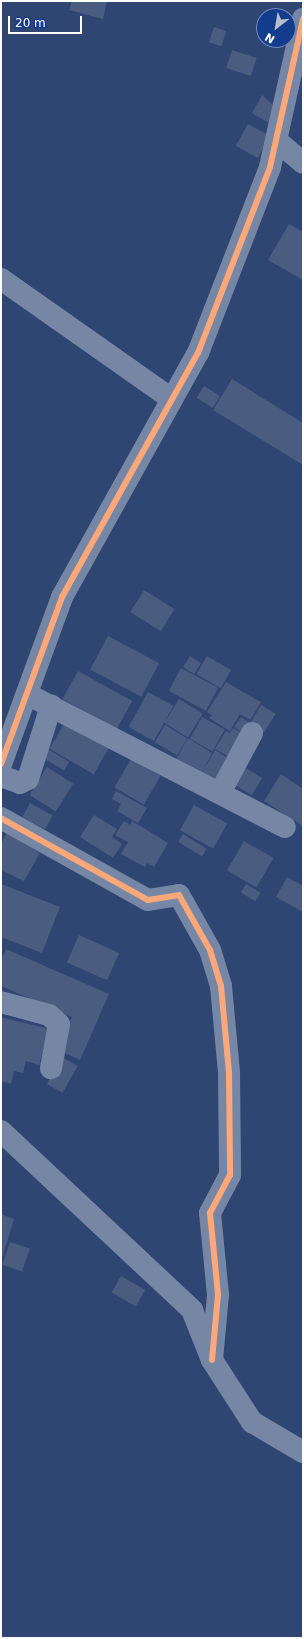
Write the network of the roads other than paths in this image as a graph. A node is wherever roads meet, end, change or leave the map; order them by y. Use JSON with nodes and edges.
{"nodes":[{"id":1,"x":303,"y":19,"type":"edge"},
{"id":2,"x":277,"y":141,"type":"junction"},
{"id":3,"x":303,"y":163,"type":"edge"},
{"id":4,"x":1,"y":279,"type":"edge"},
{"id":5,"x":172,"y":399,"type":"junction"},
{"id":6,"x":26,"y":694,"type":"junction"},
{"id":7,"x":51,"y":706,"type":"junction"},
{"id":8,"x":252,"y":733,"type":"dead end"},
{"id":9,"x":1,"y":764,"type":"edge"},
{"id":10,"x":1,"y":776,"type":"edge"},
{"id":11,"x":220,"y":793,"type":"junction"},
{"id":12,"x":1,"y":818,"type":"edge"},
{"id":13,"x":285,"y":826,"type":"dead end"},
{"id":14,"x":1,"y":1002,"type":"edge"},
{"id":15,"x":51,"y":1068,"type":"dead end"},
{"id":16,"x":1,"y":1131,"type":"edge"},
{"id":17,"x":212,"y":1360,"type":"junction"},
{"id":18,"x":303,"y":1452,"type":"edge"}],
"edges":[{"from":1,"to":2,"type":"street"},
{"from":2,"to":3,"type":"street"},
{"from":2,"to":5,"type":"street"},
{"from":4,"to":5,"type":"street"},
{"from":5,"to":6,"type":"street"},
{"from":6,"to":7,"type":"street"},
{"from":6,"to":9,"type":"street"},
{"from":7,"to":10,"type":"street"},
{"from":7,"to":11,"type":"street"},
{"from":8,"to":11,"type":"street"},
{"from":11,"to":13,"type":"street"},
{"from":12,"to":17,"type":"street"},
{"from":14,"to":15,"type":"street"},
{"from":16,"to":17,"type":"street"},
{"from":17,"to":18,"type":"street"}]}
